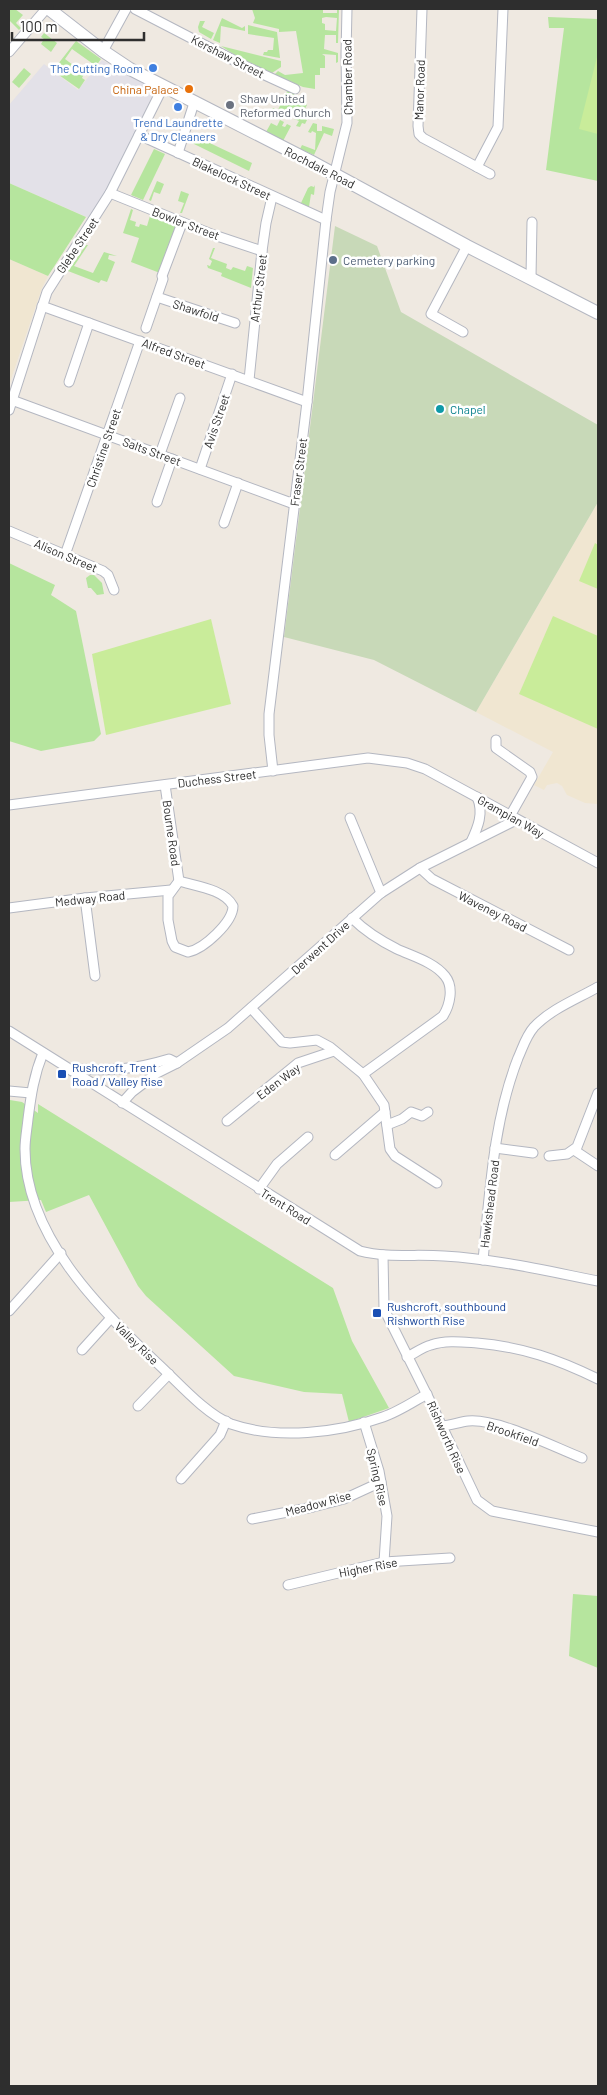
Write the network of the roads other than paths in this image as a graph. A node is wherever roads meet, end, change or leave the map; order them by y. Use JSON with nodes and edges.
{"nodes":[{"id":1,"x":47,"y":9,"type":"edge"},
{"id":2,"x":126,"y":9,"type":"edge"},
{"id":3,"x":135,"y":9,"type":"edge"},
{"id":4,"x":347,"y":9,"type":"edge"},
{"id":5,"x":422,"y":9,"type":"edge"},
{"id":6,"x":503,"y":9,"type":"edge"},
{"id":7,"x":103,"y":51,"type":"junction"},
{"id":8,"x":9,"y":52,"type":"edge"},
{"id":9,"x":163,"y":87,"type":"junction"},
{"id":10,"x":295,"y":89,"type":"dead end"},
{"id":11,"x":194,"y":103,"type":"junction"},
{"id":12,"x":139,"y":135,"type":"junction"},
{"id":13,"x":178,"y":153,"type":"junction"},
{"id":14,"x":477,"y":167,"type":"junction"},
{"id":15,"x":335,"y":174,"type":"junction"},
{"id":16,"x":490,"y":174,"type":"dead end"},
{"id":17,"x":110,"y":193,"type":"junction"},
{"id":18,"x":272,"y":197,"type":"junction"},
{"id":19,"x":326,"y":220,"type":"junction"},
{"id":20,"x":532,"y":222,"type":"dead end"},
{"id":21,"x":182,"y":223,"type":"junction"},
{"id":22,"x":467,"y":246,"type":"junction"},
{"id":23,"x":262,"y":251,"type":"junction"},
{"id":24,"x":531,"y":277,"type":"junction"},
{"id":25,"x":157,"y":297,"type":"junction"},
{"id":26,"x":42,"y":306,"type":"junction"},
{"id":27,"x":598,"y":313,"type":"edge"},
{"id":28,"x":89,"y":323,"type":"junction"},
{"id":29,"x":236,"y":323,"type":"dead end"},
{"id":30,"x":146,"y":328,"type":"dead end"},
{"id":31,"x":463,"y":332,"type":"dead end"},
{"id":32,"x":140,"y":341,"type":"junction"},
{"id":33,"x":232,"y":374,"type":"junction"},
{"id":34,"x":249,"y":380,"type":"junction"},
{"id":35,"x":69,"y":382,"type":"dead end"},
{"id":36,"x":180,"y":398,"type":"dead end"},
{"id":37,"x":11,"y":399,"type":"edge"},
{"id":38,"x":307,"y":402,"type":"junction"},
{"id":39,"x":9,"y":410,"type":"edge"},
{"id":40,"x":108,"y":435,"type":"junction"},
{"id":41,"x":160,"y":454,"type":"junction"},
{"id":42,"x":172,"y":459,"type":"junction"},
{"id":43,"x":200,"y":469,"type":"junction"},
{"id":44,"x":238,"y":483,"type":"junction"},
{"id":45,"x":157,"y":502,"type":"dead end"},
{"id":46,"x":294,"y":504,"type":"junction"},
{"id":47,"x":224,"y":523,"type":"dead end"},
{"id":48,"x":9,"y":531,"type":"edge"},
{"id":49,"x":65,"y":555,"type":"junction"},
{"id":50,"x":114,"y":590,"type":"dead end"},
{"id":51,"x":496,"y":740,"type":"dead end"},
{"id":52,"x":425,"y":769,"type":"joint"},
{"id":53,"x":273,"y":771,"type":"junction"},
{"id":54,"x":165,"y":785,"type":"junction"},
{"id":55,"x":477,"y":797,"type":"junction"},
{"id":56,"x":9,"y":805,"type":"edge"},
{"id":57,"x":350,"y":818,"type":"dead end"},
{"id":58,"x":513,"y":818,"type":"junction"},
{"id":59,"x":471,"y":842,"type":"junction"},
{"id":60,"x":598,"y":863,"type":"edge"},
{"id":61,"x":420,"y":868,"type":"junction"},
{"id":62,"x":179,"y":881,"type":"junction"},
{"id":63,"x":171,"y":890,"type":"junction"},
{"id":64,"x":381,"y":893,"type":"junction"},
{"id":65,"x":85,"y":898,"type":"junction"},
{"id":66,"x":9,"y":908,"type":"edge"},
{"id":67,"x":352,"y":918,"type":"junction"},
{"id":68,"x":569,"y":950,"type":"dead end"},
{"id":69,"x":95,"y":976,"type":"dead end"},
{"id":70,"x":598,"y":987,"type":"edge"},
{"id":71,"x":251,"y":1008,"type":"junction"},
{"id":72,"x":9,"y":1031,"type":"edge"},
{"id":73,"x":334,"y":1051,"type":"junction"},
{"id":74,"x":43,"y":1053,"type":"junction"},
{"id":75,"x":177,"y":1063,"type":"junction"},
{"id":76,"x":72,"y":1071,"type":"junction"},
{"id":77,"x":362,"y":1074,"type":"junction"},
{"id":78,"x":9,"y":1092,"type":"edge"},
{"id":79,"x":31,"y":1093,"type":"junction"},
{"id":80,"x":598,"y":1093,"type":"edge"},
{"id":81,"x":122,"y":1103,"type":"junction"},
{"id":82,"x":385,"y":1112,"type":"junction"},
{"id":83,"x":428,"y":1112,"type":"dead end"},
{"id":84,"x":227,"y":1121,"type":"dead end"},
{"id":85,"x":387,"y":1125,"type":"junction"},
{"id":86,"x":308,"y":1137,"type":"dead end"},
{"id":87,"x":495,"y":1148,"type":"junction"},
{"id":88,"x":574,"y":1150,"type":"junction"},
{"id":89,"x":533,"y":1153,"type":"dead end"},
{"id":90,"x":336,"y":1155,"type":"dead end"},
{"id":91,"x":550,"y":1156,"type":"dead end"},
{"id":92,"x":598,"y":1166,"type":"edge"},
{"id":93,"x":437,"y":1184,"type":"dead end"},
{"id":94,"x":259,"y":1189,"type":"junction"},
{"id":95,"x":61,"y":1253,"type":"junction"},
{"id":96,"x":383,"y":1255,"type":"junction"},
{"id":97,"x":482,"y":1260,"type":"junction"},
{"id":98,"x":598,"y":1281,"type":"edge"},
{"id":99,"x":9,"y":1311,"type":"edge"},
{"id":100,"x":111,"y":1318,"type":"junction"},
{"id":101,"x":82,"y":1350,"type":"dead end"},
{"id":102,"x":407,"y":1357,"type":"junction"},
{"id":103,"x":169,"y":1374,"type":"junction"},
{"id":104,"x":598,"y":1379,"type":"edge"},
{"id":105,"x":427,"y":1394,"type":"junction"},
{"id":106,"x":138,"y":1406,"type":"dead end"},
{"id":107,"x":226,"y":1421,"type":"junction"},
{"id":108,"x":364,"y":1422,"type":"junction"},
{"id":109,"x":442,"y":1426,"type":"junction"},
{"id":110,"x":582,"y":1458,"type":"dead end"},
{"id":111,"x":181,"y":1479,"type":"dead end"},
{"id":112,"x":381,"y":1482,"type":"junction"},
{"id":113,"x":252,"y":1519,"type":"dead end"},
{"id":114,"x":598,"y":1532,"type":"edge"},
{"id":115,"x":450,"y":1558,"type":"dead end"},
{"id":116,"x":384,"y":1562,"type":"junction"},
{"id":117,"x":288,"y":1585,"type":"dead end"}],
"edges":[{"from":1,"to":7,"type":"main road","name":"Rochdale Road"},
{"from":1,"to":8,"type":"street"},
{"from":2,"to":7,"type":"street"},
{"from":3,"to":10,"type":"street","name":"Kershaw Street"},
{"from":4,"to":15,"type":"street","name":"Chamber Road"},
{"from":5,"to":14,"type":"street","name":"Manor Road"},
{"from":6,"to":14,"type":"street"},
{"from":7,"to":9,"type":"main road","name":"Rochdale Road"},
{"from":9,"to":11,"type":"main road","name":"Rochdale Road"},
{"from":9,"to":12,"type":"street","name":"Glebe Street"},
{"from":11,"to":13,"type":"street"},
{"from":11,"to":15,"type":"main road","name":"Rochdale Road"},
{"from":12,"to":13,"type":"street","name":"Blakelock Street"},
{"from":12,"to":17,"type":"street","name":"Glebe Street"},
{"from":13,"to":18,"type":"street","name":"Blakelock Street"},
{"from":14,"to":16,"type":"street","name":"Manor Road"},
{"from":15,"to":19,"type":"street","name":"Fraser Street"},
{"from":15,"to":22,"type":"main road","name":"Rochdale Road"},
{"from":17,"to":21,"type":"street","name":"Bowler Street"},
{"from":17,"to":26,"type":"street","name":"Glebe Street"},
{"from":18,"to":19,"type":"street","name":"Blakelock Street"},
{"from":18,"to":23,"type":"street","name":"Arthur Street"},
{"from":19,"to":38,"type":"street","name":"Fraser Street"},
{"from":20,"to":24,"type":"street"},
{"from":21,"to":23,"type":"street","name":"Bowler Street"},
{"from":21,"to":25,"type":"street"},
{"from":22,"to":24,"type":"main road","name":"Rochdale Road"},
{"from":22,"to":31,"type":"street"},
{"from":23,"to":34,"type":"street","name":"Arthur Street"},
{"from":24,"to":27,"type":"main road","name":"Rochdale Road"},
{"from":25,"to":29,"type":"street","name":"Shawfold"},
{"from":25,"to":30,"type":"street"},
{"from":26,"to":28,"type":"street","name":"Alfred Street"},
{"from":26,"to":37,"type":"street","name":"Glebe Street"},
{"from":28,"to":32,"type":"street","name":"Alfred Street"},
{"from":28,"to":35,"type":"street"},
{"from":32,"to":33,"type":"street","name":"Alfred Street"},
{"from":32,"to":40,"type":"street","name":"Christine Street"},
{"from":33,"to":34,"type":"street","name":"Alfred Street"},
{"from":33,"to":43,"type":"street","name":"Avis Street"},
{"from":34,"to":38,"type":"street","name":"Alfred Street"},
{"from":36,"to":41,"type":"street"},
{"from":37,"to":39,"type":"street","name":"Glebe Street"},
{"from":37,"to":40,"type":"street","name":"Salts Street"},
{"from":38,"to":46,"type":"street","name":"Fraser Street"},
{"from":40,"to":41,"type":"street","name":"Salts Street"},
{"from":40,"to":49,"type":"street","name":"Christine Street"},
{"from":41,"to":42,"type":"street","name":"Salts Street"},
{"from":42,"to":43,"type":"street","name":"Salts Street"},
{"from":42,"to":45,"type":"street"},
{"from":43,"to":44,"type":"street","name":"Salts Street"},
{"from":44,"to":46,"type":"street","name":"Salts Street"},
{"from":44,"to":47,"type":"street"},
{"from":46,"to":53,"type":"street","name":"Fraser Street"},
{"from":48,"to":49,"type":"street","name":"Alison Street"},
{"from":49,"to":50,"type":"street","name":"Alison Street"},
{"from":51,"to":58,"type":"street"},
{"from":52,"to":53,"type":"street","name":"Duchess Street"},
{"from":52,"to":55,"type":"street","name":"Grampian Way"},
{"from":53,"to":54,"type":"street","name":"Duchess Street"},
{"from":54,"to":56,"type":"street","name":"Duchess Street"},
{"from":54,"to":62,"type":"street","name":"Bourne Road"},
{"from":55,"to":58,"type":"street","name":"Grampian Way"},
{"from":55,"to":59,"type":"street"},
{"from":57,"to":64,"type":"street"},
{"from":58,"to":59,"type":"street","name":"Derwent Drive"},
{"from":58,"to":60,"type":"street","name":"Grampian Way"},
{"from":59,"to":61,"type":"street","name":"Derwent Drive"},
{"from":61,"to":64,"type":"street","name":"Derwent Drive"},
{"from":61,"to":68,"type":"street","name":"Waveney Road"},
{"from":62,"to":63,"type":"street"},
{"from":62,"to":63,"type":"street"},
{"from":63,"to":65,"type":"street","name":"Medway Road"},
{"from":64,"to":67,"type":"street","name":"Derwent Drive"},
{"from":65,"to":66,"type":"street","name":"Medway Road"},
{"from":65,"to":69,"type":"street"},
{"from":67,"to":71,"type":"street","name":"Derwent Drive"},
{"from":67,"to":77,"type":"street"},
{"from":70,"to":87,"type":"street","name":"Hawkshead Road"},
{"from":71,"to":73,"type":"street"},
{"from":71,"to":75,"type":"street","name":"Derwent Drive"},
{"from":72,"to":74,"type":"street","name":"Trent Road"},
{"from":73,"to":77,"type":"street"},
{"from":73,"to":84,"type":"street","name":"Eden Way"},
{"from":74,"to":76,"type":"street","name":"Trent Road"},
{"from":74,"to":79,"type":"street","name":"Valley Rise"},
{"from":75,"to":76,"type":"street"},
{"from":75,"to":81,"type":"street","name":"Derwent Drive"},
{"from":76,"to":81,"type":"street","name":"Trent Road"},
{"from":77,"to":82,"type":"street"},
{"from":78,"to":79,"type":"street"},
{"from":79,"to":95,"type":"street","name":"Valley Rise"},
{"from":80,"to":88,"type":"street"},
{"from":81,"to":94,"type":"street","name":"Trent Road"},
{"from":82,"to":85,"type":"street"},
{"from":82,"to":90,"type":"street"},
{"from":83,"to":85,"type":"street"},
{"from":85,"to":93,"type":"street"},
{"from":86,"to":94,"type":"street"},
{"from":87,"to":89,"type":"street","name":"Hawkshead Road"},
{"from":87,"to":97,"type":"street","name":"Hawkshead Road"},
{"from":88,"to":91,"type":"street"},
{"from":88,"to":92,"type":"street"},
{"from":94,"to":96,"type":"street","name":"Trent Road"},
{"from":95,"to":99,"type":"street"},
{"from":95,"to":100,"type":"street","name":"Valley Rise"},
{"from":96,"to":97,"type":"street","name":"Trent Road"},
{"from":96,"to":102,"type":"street","name":"Rishworth Rise"},
{"from":97,"to":98,"type":"street","name":"Trent Road"},
{"from":100,"to":101,"type":"street"},
{"from":100,"to":103,"type":"street","name":"Valley Rise"},
{"from":102,"to":104,"type":"street"},
{"from":102,"to":105,"type":"street","name":"Rishworth Rise"},
{"from":103,"to":106,"type":"street"},
{"from":103,"to":107,"type":"street","name":"Valley Rise"},
{"from":105,"to":108,"type":"street","name":"Valley Rise"},
{"from":105,"to":109,"type":"street","name":"Rishworth Rise"},
{"from":107,"to":108,"type":"street","name":"Valley Rise"},
{"from":107,"to":111,"type":"street"},
{"from":108,"to":112,"type":"street","name":"Spring Rise"},
{"from":109,"to":110,"type":"street","name":"Brookfield"},
{"from":109,"to":114,"type":"street","name":"Rishworth Rise"},
{"from":112,"to":113,"type":"street","name":"Meadow Rise"},
{"from":112,"to":116,"type":"street","name":"Spring Rise"},
{"from":115,"to":116,"type":"street","name":"Higher Rise"},
{"from":116,"to":117,"type":"street","name":"Higher Rise"}]}
